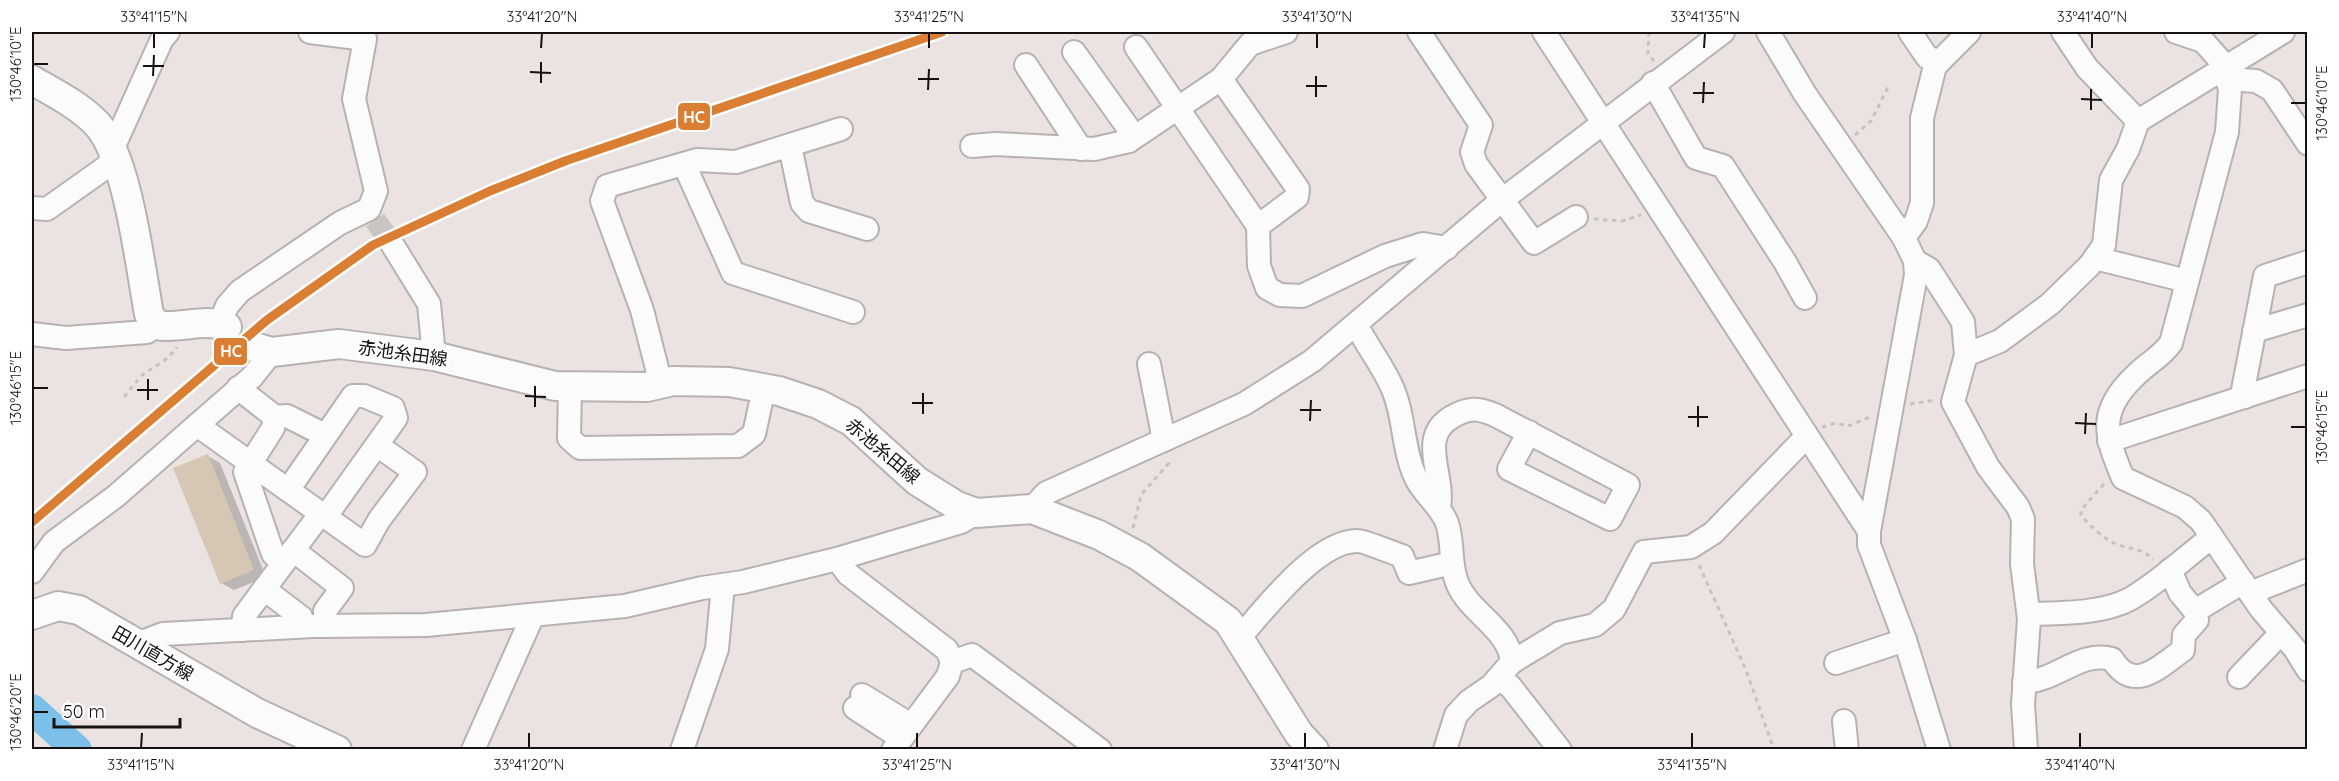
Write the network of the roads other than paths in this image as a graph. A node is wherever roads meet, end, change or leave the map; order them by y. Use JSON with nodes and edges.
{"nodes":[{"id":1,"x":168,"y":32,"type":"edge"},
{"id":2,"x":310,"y":32,"type":"edge"},
{"id":3,"x":1286,"y":32,"type":"edge"},
{"id":4,"x":1419,"y":32,"type":"edge"},
{"id":5,"x":1544,"y":32,"type":"edge"},
{"id":6,"x":1722,"y":32,"type":"edge"},
{"id":7,"x":1768,"y":32,"type":"edge"},
{"id":8,"x":1910,"y":32,"type":"edge"},
{"id":9,"x":1969,"y":32,"type":"edge"},
{"id":10,"x":2063,"y":32,"type":"edge"},
{"id":11,"x":2283,"y":32,"type":"edge"},
{"id":12,"x":2188,"y":34,"type":"edge"},
{"id":13,"x":368,"y":35,"type":"edge"},
{"id":14,"x":1136,"y":47,"type":"dead end"},
{"id":15,"x":1074,"y":52,"type":"dead end"},
{"id":16,"x":1939,"y":62,"type":"junction"},
{"id":17,"x":1026,"y":65,"type":"dead end"},
{"id":18,"x":1655,"y":73,"type":"junction"},
{"id":19,"x":2226,"y":74,"type":"junction"},
{"id":20,"x":1221,"y":79,"type":"junction"},
{"id":21,"x":32,"y":80,"type":"edge"},
{"id":22,"x":1180,"y":108,"type":"junction"},
{"id":23,"x":2138,"y":121,"type":"junction"},
{"id":24,"x":1602,"y":122,"type":"junction"},
{"id":25,"x":841,"y":129,"type":"dead end"},
{"id":26,"x":1129,"y":141,"type":"junction"},
{"id":27,"x":2307,"y":144,"type":"edge"},
{"id":28,"x":790,"y":146,"type":"junction"},
{"id":29,"x":972,"y":146,"type":"dead end"},
{"id":30,"x":113,"y":148,"type":"junction"},
{"id":31,"x":1081,"y":149,"type":"junction"},
{"id":32,"x":684,"y":164,"type":"junction"},
{"id":33,"x":1502,"y":200,"type":"junction"},
{"id":34,"x":32,"y":208,"type":"edge"},
{"id":35,"x":1576,"y":217,"type":"road end"},
{"id":36,"x":1258,"y":226,"type":"junction"},
{"id":37,"x":867,"y":229,"type":"dead end"},
{"id":38,"x":1904,"y":238,"type":"junction"},
{"id":39,"x":392,"y":244,"type":"tunnel mouth"},
{"id":40,"x":1447,"y":248,"type":"junction"},
{"id":41,"x":2095,"y":258,"type":"junction"},
{"id":42,"x":1916,"y":261,"type":"junction"},
{"id":43,"x":2307,"y":262,"type":"edge"},
{"id":44,"x":2187,"y":281,"type":"junction"},
{"id":45,"x":1805,"y":298,"type":"dead end"},
{"id":46,"x":853,"y":312,"type":"dead end"},
{"id":47,"x":2307,"y":315,"type":"edge"},
{"id":48,"x":156,"y":325,"type":"junction"},
{"id":49,"x":223,"y":325,"type":"joint"},
{"id":50,"x":1357,"y":326,"type":"junction"},
{"id":51,"x":2254,"y":332,"type":"junction"},
{"id":52,"x":32,"y":334,"type":"edge"},
{"id":53,"x":261,"y":349,"type":"joint"},
{"id":54,"x":1966,"y":355,"type":"junction"},
{"id":55,"x":434,"y":356,"type":"junction"},
{"id":56,"x":1149,"y":363,"type":"dead end"},
{"id":57,"x":2307,"y":376,"type":"edge"},
{"id":58,"x":661,"y":384,"type":"junction"},
{"id":59,"x":570,"y":387,"type":"junction"},
{"id":60,"x":238,"y":388,"type":"junction"},
{"id":61,"x":764,"y":388,"type":"junction"},
{"id":62,"x":2245,"y":397,"type":"junction"},
{"id":63,"x":275,"y":417,"type":"junction"},
{"id":64,"x":197,"y":425,"type":"junction"},
{"id":65,"x":1529,"y":432,"type":"junction"},
{"id":66,"x":325,"y":435,"type":"junction"},
{"id":67,"x":1806,"y":437,"type":"junction"},
{"id":68,"x":1164,"y":440,"type":"junction"},
{"id":69,"x":2109,"y":441,"type":"junction"},
{"id":70,"x":377,"y":445,"type":"junction"},
{"id":71,"x":249,"y":462,"type":"junction"},
{"id":72,"x":288,"y":490,"type":"junction"},
{"id":73,"x":1439,"y":507,"type":"junction"},
{"id":74,"x":1032,"y":509,"type":"junction"},
{"id":75,"x":976,"y":513,"type":"junction"},
{"id":76,"x":323,"y":515,"type":"junction"},
{"id":77,"x":1869,"y":531,"type":"junction"},
{"id":78,"x":2212,"y":537,"type":"junction"},
{"id":79,"x":288,"y":556,"type":"junction"},
{"id":80,"x":837,"y":559,"type":"junction"},
{"id":81,"x":1452,"y":563,"type":"junction"},
{"id":82,"x":2307,"y":570,"type":"edge"},
{"id":83,"x":32,"y":572,"type":"edge"},
{"id":84,"x":2168,"y":572,"type":"junction"},
{"id":85,"x":723,"y":585,"type":"junction"},
{"id":86,"x":2246,"y":588,"type":"junction"},
{"id":87,"x":264,"y":589,"type":"junction"},
{"id":88,"x":2195,"y":611,"type":"junction"},
{"id":89,"x":2028,"y":614,"type":"junction"},
{"id":90,"x":32,"y":615,"type":"edge"},
{"id":91,"x":533,"y":615,"type":"junction"},
{"id":92,"x":301,"y":626,"type":"junction"},
{"id":93,"x":325,"y":626,"type":"junction"},
{"id":94,"x":243,"y":630,"type":"junction"},
{"id":95,"x":2281,"y":633,"type":"junction"},
{"id":96,"x":1240,"y":637,"type":"junction"},
{"id":97,"x":1905,"y":640,"type":"junction"},
{"id":98,"x":137,"y":644,"type":"junction"},
{"id":99,"x":952,"y":662,"type":"junction"},
{"id":100,"x":1512,"y":662,"type":"junction"},
{"id":101,"x":1836,"y":663,"type":"dead end"},
{"id":102,"x":2307,"y":667,"type":"edge"},
{"id":103,"x":2239,"y":677,"type":"dead end"},
{"id":104,"x":1498,"y":679,"type":"junction"},
{"id":105,"x":2024,"y":682,"type":"junction"},
{"id":106,"x":858,"y":701,"type":"dead end"},
{"id":107,"x":1844,"y":721,"type":"dead end"},
{"id":108,"x":902,"y":738,"type":"edge"},
{"id":109,"x":337,"y":750,"type":"edge"},
{"id":110,"x":473,"y":750,"type":"edge"},
{"id":111,"x":682,"y":750,"type":"edge"},
{"id":112,"x":1100,"y":750,"type":"edge"},
{"id":113,"x":1314,"y":750,"type":"edge"},
{"id":114,"x":1445,"y":750,"type":"edge"},
{"id":115,"x":1560,"y":750,"type":"edge"},
{"id":116,"x":1847,"y":750,"type":"edge"},
{"id":117,"x":1939,"y":750,"type":"edge"},
{"id":118,"x":2026,"y":750,"type":"edge"}],
"edges":[{"from":1,"to":30,"type":"street"},
{"from":2,"to":13,"type":"street"},
{"from":3,"to":20,"type":"street"},
{"from":4,"to":33,"type":"street"},
{"from":5,"to":24,"type":"street"},
{"from":6,"to":18,"type":"street"},
{"from":7,"to":38,"type":"street"},
{"from":8,"to":16,"type":"street"},
{"from":9,"to":16,"type":"street"},
{"from":10,"to":23,"type":"street"},
{"from":11,"to":19,"type":"street"},
{"from":12,"to":19,"type":"street"},
{"from":13,"to":49,"type":"street"},
{"from":14,"to":22,"type":"street"},
{"from":15,"to":26,"type":"street"},
{"from":16,"to":38,"type":"street"},
{"from":17,"to":31,"type":"street"},
{"from":18,"to":24,"type":"street"},
{"from":18,"to":45,"type":"street"},
{"from":19,"to":23,"type":"street"},
{"from":19,"to":27,"type":"street"},
{"from":19,"to":44,"type":"street"},
{"from":20,"to":22,"type":"street"},
{"from":20,"to":36,"type":"street"},
{"from":21,"to":30,"type":"main road"},
{"from":22,"to":26,"type":"street"},
{"from":22,"to":36,"type":"street"},
{"from":23,"to":41,"type":"street"},
{"from":24,"to":33,"type":"street"},
{"from":24,"to":67,"type":"street"},
{"from":25,"to":28,"type":"street"},
{"from":26,"to":31,"type":"street"},
{"from":28,"to":32,"type":"street"},
{"from":28,"to":37,"type":"street"},
{"from":29,"to":31,"type":"street"},
{"from":30,"to":34,"type":"street"},
{"from":30,"to":48,"type":"main road"},
{"from":32,"to":46,"type":"street"},
{"from":32,"to":58,"type":"street"},
{"from":33,"to":35,"type":"street"},
{"from":33,"to":40,"type":"street"},
{"from":36,"to":40,"type":"street"},
{"from":38,"to":42,"type":"street"},
{"from":39,"to":55,"type":"street"},
{"from":40,"to":50,"type":"street"},
{"from":41,"to":44,"type":"street"},
{"from":41,"to":54,"type":"street"},
{"from":42,"to":54,"type":"street"},
{"from":42,"to":77,"type":"street"},
{"from":43,"to":51,"type":"street"},
{"from":44,"to":69,"type":"street"},
{"from":47,"to":51,"type":"street"},
{"from":48,"to":49,"type":"main road"},
{"from":48,"to":52,"type":"street"},
{"from":50,"to":68,"type":"street"},
{"from":50,"to":73,"type":"street"},
{"from":51,"to":62,"type":"street"},
{"from":53,"to":55,"type":"main road","name":"赤池糸田線"},
{"from":53,"to":60,"type":"street"},
{"from":54,"to":89,"type":"street"},
{"from":55,"to":59,"type":"main road","name":"赤池糸田線"},
{"from":56,"to":68,"type":"street"},
{"from":57,"to":62,"type":"street"},
{"from":58,"to":59,"type":"main road","name":"赤池糸田線"},
{"from":58,"to":61,"type":"main road","name":"赤池糸田線"},
{"from":59,"to":61,"type":"street"},
{"from":60,"to":63,"type":"street"},
{"from":60,"to":64,"type":"street"},
{"from":61,"to":75,"type":"main road","name":"赤池糸田線"},
{"from":62,"to":69,"type":"street"},
{"from":63,"to":66,"type":"street"},
{"from":63,"to":71,"type":"street"},
{"from":64,"to":71,"type":"street"},
{"from":64,"to":83,"type":"street"},
{"from":65,"to":65,"type":"street"},
{"from":65,"to":73,"type":"street"},
{"from":66,"to":70,"type":"street"},
{"from":66,"to":72,"type":"street"},
{"from":67,"to":77,"type":"street"},
{"from":67,"to":100,"type":"street"},
{"from":68,"to":74,"type":"street"},
{"from":69,"to":78,"type":"street"},
{"from":70,"to":76,"type":"street"},
{"from":70,"to":76,"type":"street"},
{"from":71,"to":72,"type":"street"},
{"from":71,"to":79,"type":"street"},
{"from":72,"to":76,"type":"street"},
{"from":73,"to":81,"type":"street"},
{"from":74,"to":75,"type":"main road","name":"赤池糸田線"},
{"from":74,"to":96,"type":"main road","name":"赤池糸田線"},
{"from":75,"to":80,"type":"street"},
{"from":76,"to":79,"type":"street"},
{"from":77,"to":97,"type":"street"},
{"from":78,"to":84,"type":"street"},
{"from":78,"to":86,"type":"street"},
{"from":79,"to":87,"type":"street"},
{"from":79,"to":93,"type":"street"},
{"from":80,"to":85,"type":"street"},
{"from":80,"to":99,"type":"street"},
{"from":81,"to":96,"type":"street"},
{"from":81,"to":100,"type":"street"},
{"from":82,"to":86,"type":"street"},
{"from":84,"to":88,"type":"street"},
{"from":84,"to":89,"type":"street"},
{"from":85,"to":91,"type":"street"},
{"from":85,"to":111,"type":"street"},
{"from":86,"to":88,"type":"street"},
{"from":86,"to":95,"type":"street"},
{"from":87,"to":92,"type":"street"},
{"from":87,"to":94,"type":"street"},
{"from":88,"to":105,"type":"street"},
{"from":89,"to":105,"type":"street"},
{"from":90,"to":98,"type":"main road","name":"田川直方線"},
{"from":91,"to":93,"type":"street"},
{"from":91,"to":110,"type":"street"},
{"from":92,"to":93,"type":"street"},
{"from":92,"to":94,"type":"street"},
{"from":94,"to":98,"type":"street"},
{"from":95,"to":102,"type":"street"},
{"from":95,"to":103,"type":"street"},
{"from":96,"to":113,"type":"main road","name":"赤池糸田線"},
{"from":97,"to":101,"type":"street"},
{"from":97,"to":117,"type":"street"},
{"from":98,"to":109,"type":"main road","name":"田川直方線"},
{"from":99,"to":108,"type":"street"},
{"from":99,"to":112,"type":"street"},
{"from":100,"to":104,"type":"street"},
{"from":104,"to":114,"type":"street"},
{"from":104,"to":115,"type":"street"},
{"from":105,"to":118,"type":"street"},
{"from":106,"to":108,"type":"street"},
{"from":107,"to":116,"type":"street"}]}
